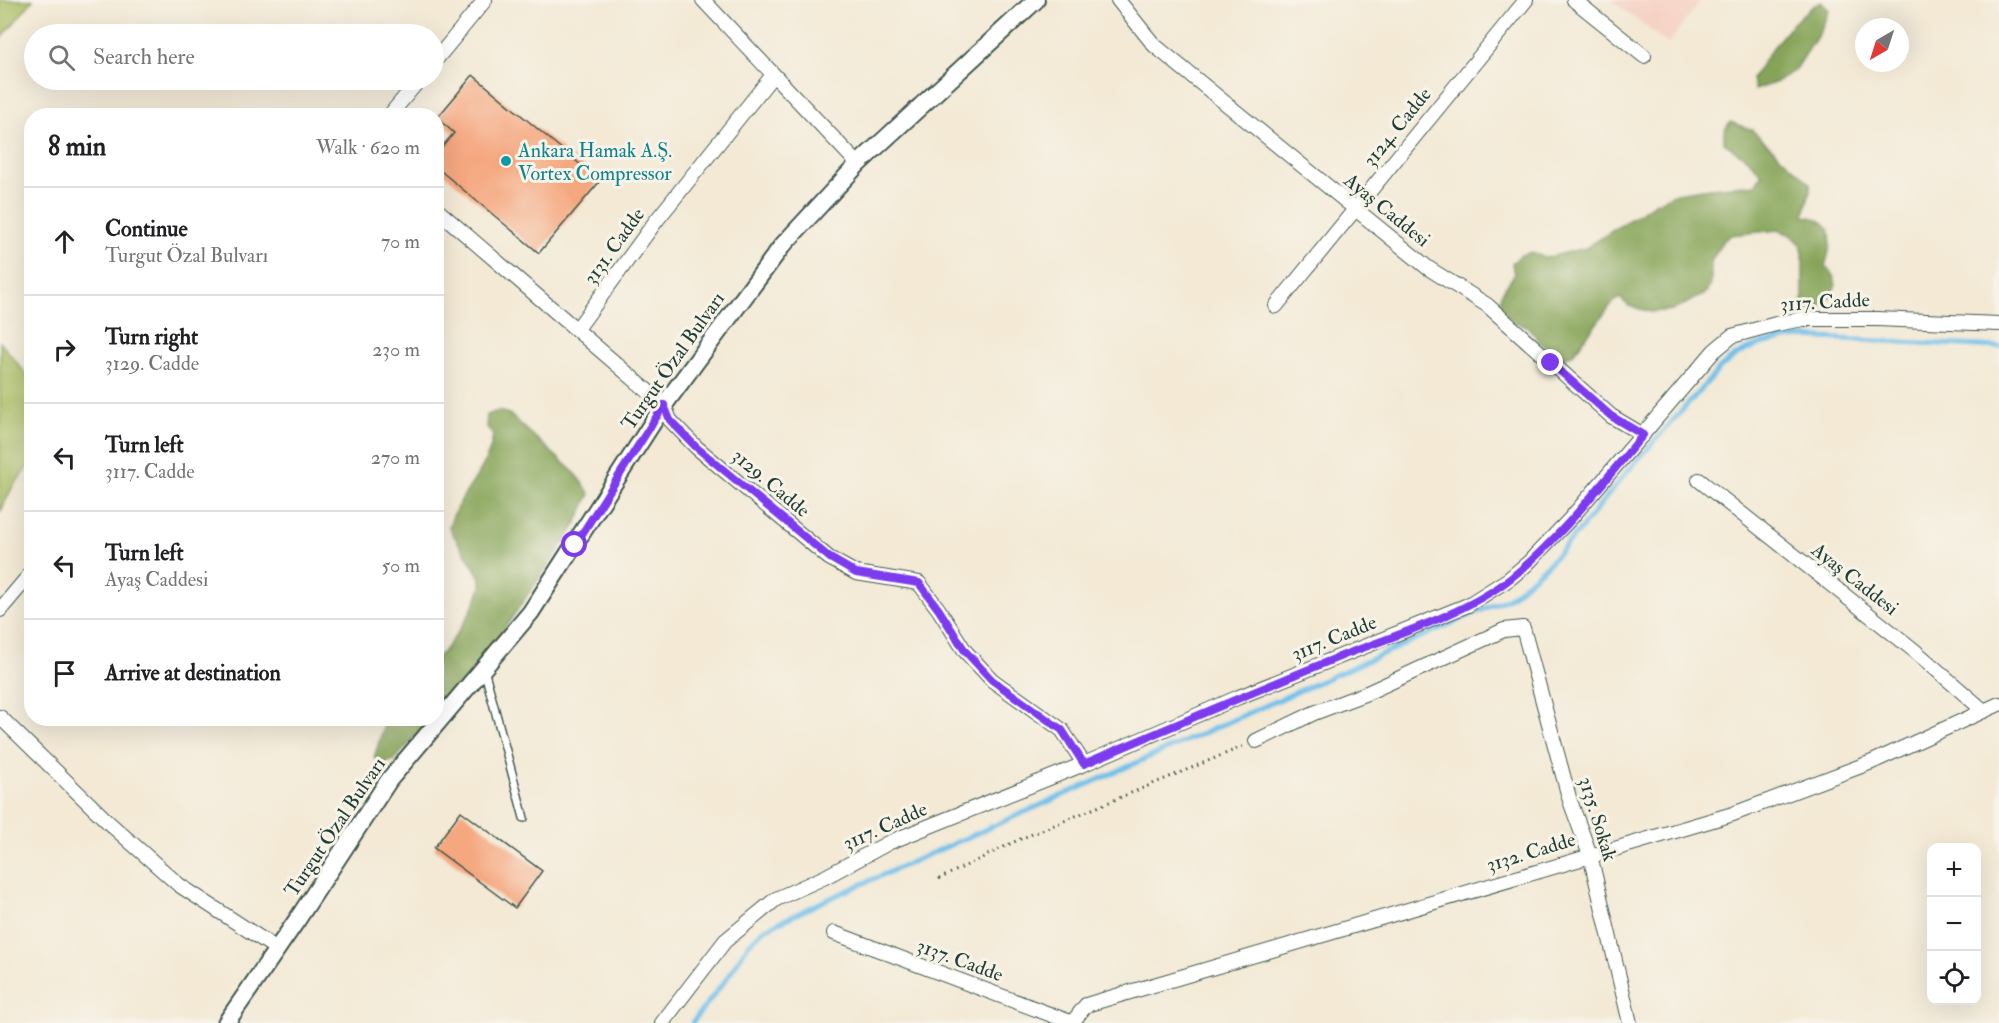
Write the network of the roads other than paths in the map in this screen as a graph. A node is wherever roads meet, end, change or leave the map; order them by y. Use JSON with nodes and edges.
{"nodes":[{"id":1,"x":485,"y":0,"type":"edge"},
{"id":2,"x":703,"y":0,"type":"edge"},
{"id":3,"x":1036,"y":0,"type":"edge"},
{"id":4,"x":1118,"y":0,"type":"edge"},
{"id":5,"x":1526,"y":0,"type":"edge"},
{"id":6,"x":1574,"y":0,"type":"edge"},
{"id":7,"x":444,"y":50,"type":"edge"},
{"id":8,"x":1644,"y":56,"type":"dead end"},
{"id":9,"x":773,"y":75,"type":"junction"},
{"id":10,"x":411,"y":90,"type":"edge"},
{"id":11,"x":396,"y":108,"type":"edge"},
{"id":12,"x":858,"y":164,"type":"junction"},
{"id":13,"x":1355,"y":209,"type":"junction"},
{"id":14,"x":444,"y":216,"type":"edge"},
{"id":15,"x":1276,"y":306,"type":"dead end"},
{"id":16,"x":1999,"y":324,"type":"edge"},
{"id":17,"x":578,"y":329,"type":"junction"},
{"id":18,"x":664,"y":405,"type":"junction"},
{"id":19,"x":1643,"y":435,"type":"junction"},
{"id":20,"x":1699,"y":480,"type":"dead end"},
{"id":21,"x":24,"y":582,"type":"edge"},
{"id":22,"x":0,"y":610,"type":"edge"},
{"id":23,"x":484,"y":669,"type":"junction"},
{"id":24,"x":1999,"y":704,"type":"edge"},
{"id":25,"x":1984,"y":711,"type":"junction"},
{"id":26,"x":444,"y":716,"type":"edge"},
{"id":27,"x":0,"y":717,"type":"edge"},
{"id":28,"x":435,"y":726,"type":"edge"},
{"id":29,"x":1256,"y":741,"type":"road end"},
{"id":30,"x":1084,"y":764,"type":"junction"},
{"id":31,"x":524,"y":818,"type":"dead end"},
{"id":32,"x":1590,"y":855,"type":"junction"},
{"id":33,"x":834,"y":933,"type":"dead end"},
{"id":34,"x":277,"y":949,"type":"junction"},
{"id":35,"x":226,"y":1023,"type":"edge"},
{"id":36,"x":662,"y":1023,"type":"edge"},
{"id":37,"x":1072,"y":1023,"type":"edge"},
{"id":38,"x":1630,"y":1023,"type":"edge"}],
"edges":[{"from":1,"to":7,"type":"street"},
{"from":2,"to":9,"type":"street"},
{"from":3,"to":12,"type":"street","name":"Turgut Özal Bulvarı"},
{"from":4,"to":13,"type":"street","name":"Ayaş Caddesi"},
{"from":5,"to":13,"type":"street","name":"3124. Cadde"},
{"from":6,"to":8,"type":"street"},
{"from":9,"to":12,"type":"street"},
{"from":9,"to":17,"type":"street","name":"3131. Cadde"},
{"from":10,"to":11,"type":"street"},
{"from":12,"to":18,"type":"street","name":"Turgut Özal Bulvarı"},
{"from":13,"to":15,"type":"street","name":"3124. Cadde"},
{"from":13,"to":19,"type":"street","name":"Ayaş Caddesi"},
{"from":14,"to":17,"type":"street","name":"3129. Cadde"},
{"from":16,"to":19,"type":"street","name":"3117. Cadde"},
{"from":17,"to":18,"type":"street","name":"3129. Cadde"},
{"from":18,"to":23,"type":"street","name":"Turgut Özal Bulvarı"},
{"from":18,"to":30,"type":"street","name":"3129. Cadde"},
{"from":19,"to":30,"type":"street","name":"3117. Cadde"},
{"from":20,"to":25,"type":"street","name":"Ayaş Caddesi"},
{"from":21,"to":22,"type":"street"},
{"from":23,"to":26,"type":"street","name":"Turgut Özal Bulvarı"},
{"from":23,"to":31,"type":"lane"},
{"from":24,"to":25,"type":"street","name":"3132. Cadde"},
{"from":25,"to":32,"type":"street","name":"3132. Cadde"},
{"from":27,"to":34,"type":"street"},
{"from":28,"to":34,"type":"street","name":"Turgut Özal Bulvarı"},
{"from":29,"to":32,"type":"street","name":"3135. Sokak"},
{"from":30,"to":36,"type":"street","name":"3117. Cadde"},
{"from":32,"to":37,"type":"street","name":"3132. Cadde"},
{"from":32,"to":38,"type":"street","name":"3135. Sokak"},
{"from":33,"to":37,"type":"street","name":"3137. Cadde"},
{"from":34,"to":35,"type":"street","name":"Turgut Özal Bulvarı"}]}
